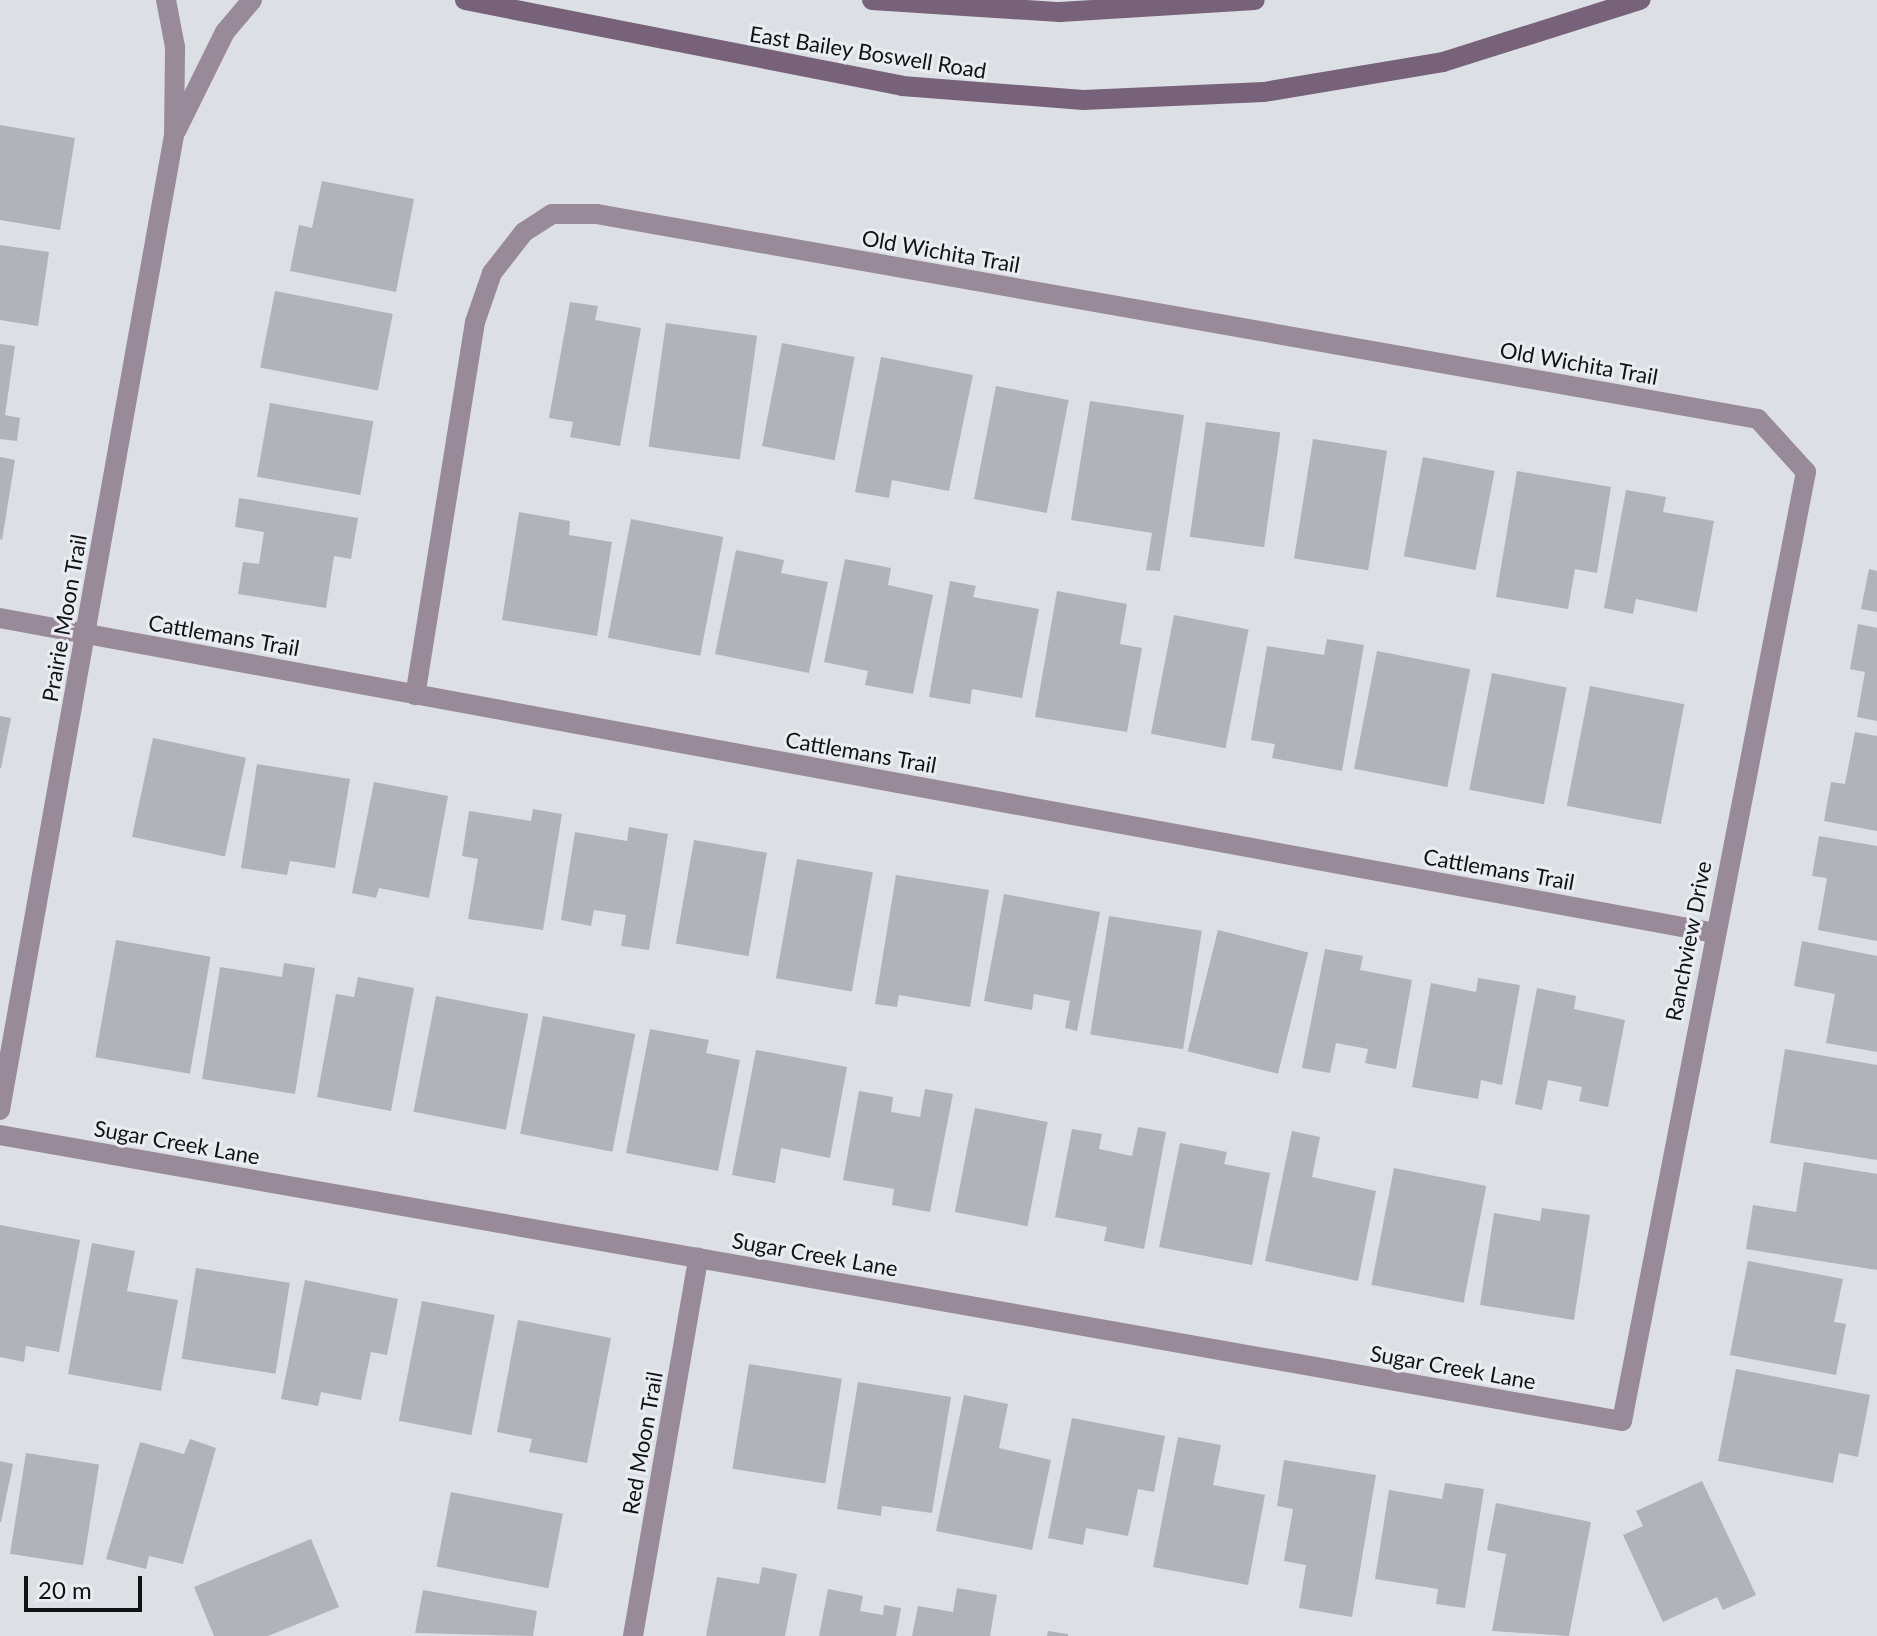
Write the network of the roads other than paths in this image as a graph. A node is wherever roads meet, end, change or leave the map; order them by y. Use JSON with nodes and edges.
{"nodes":[{"id":1,"x":166,"y":0,"type":"edge"},
{"id":2,"x":252,"y":0,"type":"edge"},
{"id":3,"x":465,"y":0,"type":"edge"},
{"id":4,"x":872,"y":0,"type":"edge"},
{"id":5,"x":1255,"y":0,"type":"edge"},
{"id":6,"x":1640,"y":0,"type":"edge"},
{"id":7,"x":174,"y":135,"type":"junction"},
{"id":8,"x":1806,"y":472,"type":"joint"},
{"id":9,"x":0,"y":618,"type":"edge"},
{"id":10,"x":85,"y":634,"type":"junction"},
{"id":11,"x":415,"y":695,"type":"junction"},
{"id":12,"x":1714,"y":933,"type":"junction"},
{"id":13,"x":0,"y":1110,"type":"edge"},
{"id":14,"x":0,"y":1135,"type":"edge"},
{"id":15,"x":698,"y":1258,"type":"junction"},
{"id":16,"x":1622,"y":1421,"type":"joint"},
{"id":17,"x":633,"y":1636,"type":"edge"}],
"edges":[{"from":1,"to":7,"type":"street","name":"Prairie Moon Trail"},
{"from":2,"to":7,"type":"street","name":"Prairie Moon Trail"},
{"from":3,"to":6,"type":"main road","name":"East Bailey Boswell Road"},
{"from":4,"to":5,"type":"main road"},
{"from":7,"to":10,"type":"street","name":"Prairie Moon Trail"},
{"from":8,"to":11,"type":"street","name":"Old Wichita Trail"},
{"from":8,"to":12,"type":"street","name":"Ranchview Drive"},
{"from":9,"to":10,"type":"street","name":"Cattlemans Trail"},
{"from":10,"to":11,"type":"street","name":"Cattlemans Trail"},
{"from":10,"to":13,"type":"street","name":"Prairie Moon Trail"},
{"from":11,"to":12,"type":"street","name":"Cattlemans Trail"},
{"from":12,"to":16,"type":"street","name":"Ranchview Drive"},
{"from":14,"to":15,"type":"street","name":"Sugar Creek Lane"},
{"from":15,"to":16,"type":"street","name":"Sugar Creek Lane"},
{"from":15,"to":17,"type":"street","name":"Red Moon Trail"}]}
